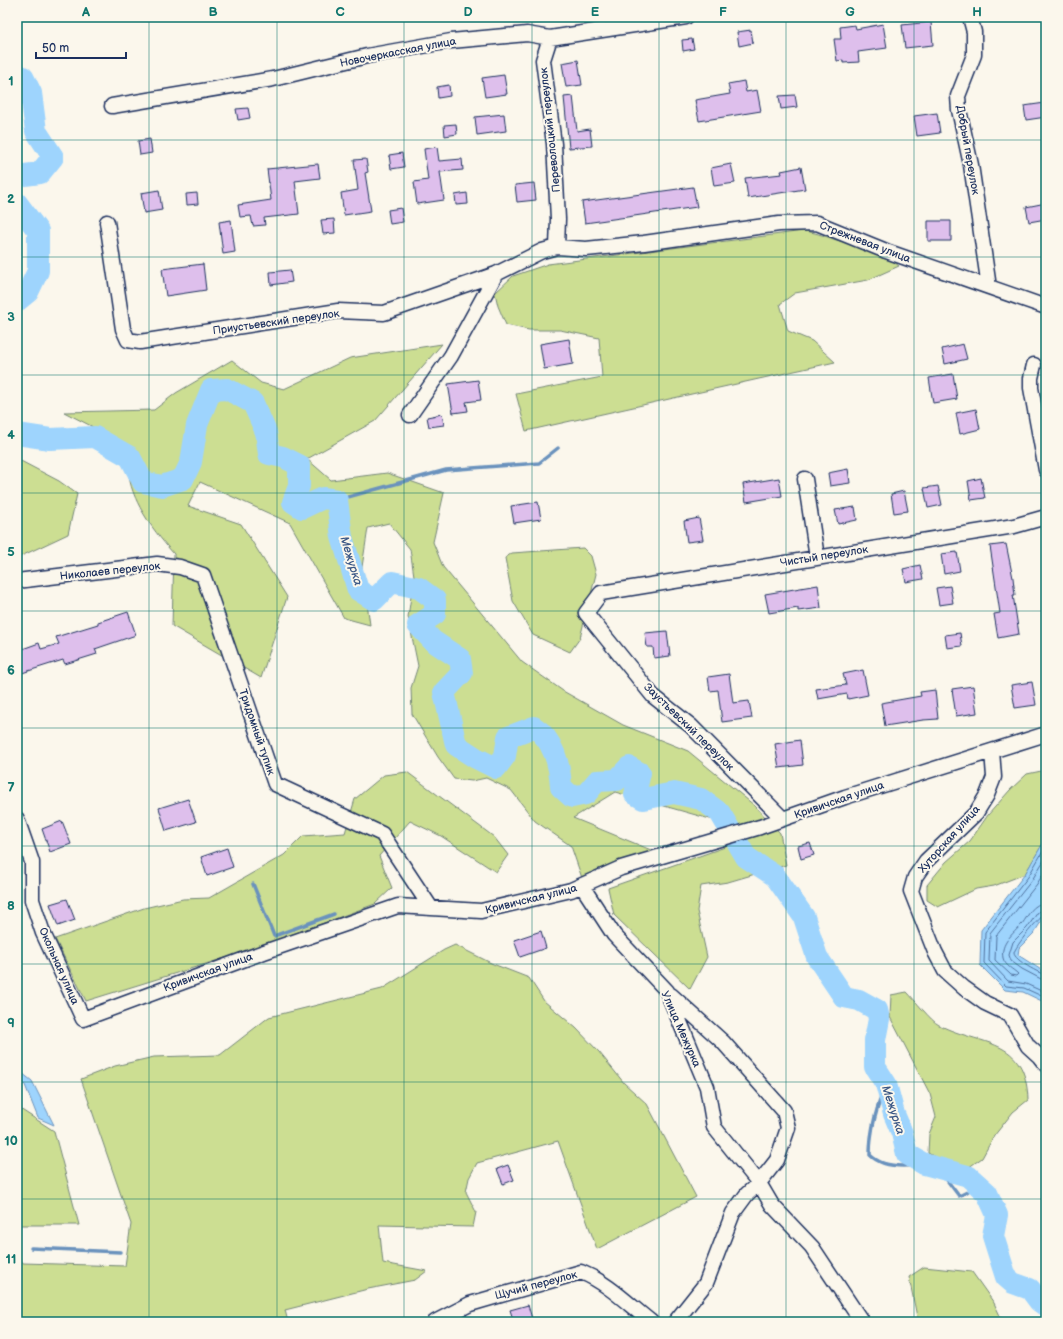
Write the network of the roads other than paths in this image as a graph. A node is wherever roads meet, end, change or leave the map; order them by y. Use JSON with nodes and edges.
{"nodes":[{"id":1,"x":686,"y":17,"type":"edge"},
{"id":2,"x":970,"y":17,"type":"edge"},
{"id":3,"x":550,"y":38,"type":"junction"},
{"id":4,"x":112,"y":106,"type":"dead end"},
{"id":5,"x":107,"y":222,"type":"dead end"},
{"id":6,"x":557,"y":246,"type":"junction"},
{"id":7,"x":496,"y":274,"type":"junction"},
{"id":8,"x":989,"y":287,"type":"junction"},
{"id":9,"x":1046,"y":307,"type":"edge"},
{"id":10,"x":1034,"y":365,"type":"dead end"},
{"id":11,"x":410,"y":415,"type":"dead end"},
{"id":12,"x":1046,"y":470,"type":"edge"},
{"id":13,"x":805,"y":479,"type":"dead end"},
{"id":14,"x":1046,"y":517,"type":"edge"},
{"id":15,"x":817,"y":557,"type":"junction"},
{"id":16,"x":203,"y":575,"type":"joint"},
{"id":17,"x":17,"y":581,"type":"edge"},
{"id":18,"x":601,"y":593,"type":"joint"},
{"id":19,"x":1046,"y":734,"type":"edge"},
{"id":20,"x":992,"y":751,"type":"junction"},
{"id":21,"x":17,"y":819,"type":"edge"},
{"id":22,"x":783,"y":819,"type":"junction"},
{"id":23,"x":582,"y":886,"type":"junction"},
{"id":24,"x":431,"y":908,"type":"junction"},
{"id":25,"x":667,"y":992,"type":"junction"},
{"id":26,"x":83,"y":1019,"type":"joint"},
{"id":27,"x":1046,"y":1066,"type":"edge"},
{"id":28,"x":758,"y":1183,"type":"junction"},
{"id":29,"x":435,"y":1322,"type":"edge"},
{"id":30,"x":651,"y":1322,"type":"edge"},
{"id":31,"x":675,"y":1322,"type":"edge"},
{"id":32,"x":862,"y":1322,"type":"edge"}],
"edges":[{"from":1,"to":3,"type":"street","name":"Новочеркасская улица"},
{"from":2,"to":8,"type":"street","name":"Добрый переулок"},
{"from":3,"to":4,"type":"street","name":"Новочеркасская улица"},
{"from":3,"to":6,"type":"street","name":"Переволоцкий переулок"},
{"from":5,"to":7,"type":"street","name":"Приустьевский переулок"},
{"from":6,"to":7,"type":"street","name":"Приустьевский переулок"},
{"from":6,"to":8,"type":"street","name":"Стрежневая улица"},
{"from":7,"to":11,"type":"street"},
{"from":8,"to":9,"type":"street","name":"Стрежневая улица"},
{"from":10,"to":12,"type":"street"},
{"from":13,"to":15,"type":"street"},
{"from":14,"to":15,"type":"street","name":"Чистый переулок"},
{"from":15,"to":18,"type":"street","name":"Чистый переулок"},
{"from":16,"to":17,"type":"street","name":"Николаев переулок"},
{"from":16,"to":24,"type":"street","name":"Тридомный тупик"},
{"from":18,"to":22,"type":"street","name":"Заустьевский переулок"},
{"from":19,"to":20,"type":"street","name":"Кривичская улица"},
{"from":20,"to":22,"type":"street","name":"Кривичская улица"},
{"from":20,"to":27,"type":"street","name":"Хуторская улица"},
{"from":21,"to":26,"type":"street","name":"Окольная улица"},
{"from":22,"to":23,"type":"street","name":"Кривичская улица"},
{"from":23,"to":24,"type":"street","name":"Кривичская улица"},
{"from":23,"to":25,"type":"street","name":"Улица Межурка"},
{"from":24,"to":26,"type":"street","name":"Кривичская улица"},
{"from":25,"to":28,"type":"street","name":"Улица Межурка"},
{"from":25,"to":28,"type":"street"},
{"from":28,"to":31,"type":"street"},
{"from":28,"to":32,"type":"street","name":"Улица Межурка"},
{"from":29,"to":30,"type":"street","name":"Щучий переулок"}]}
